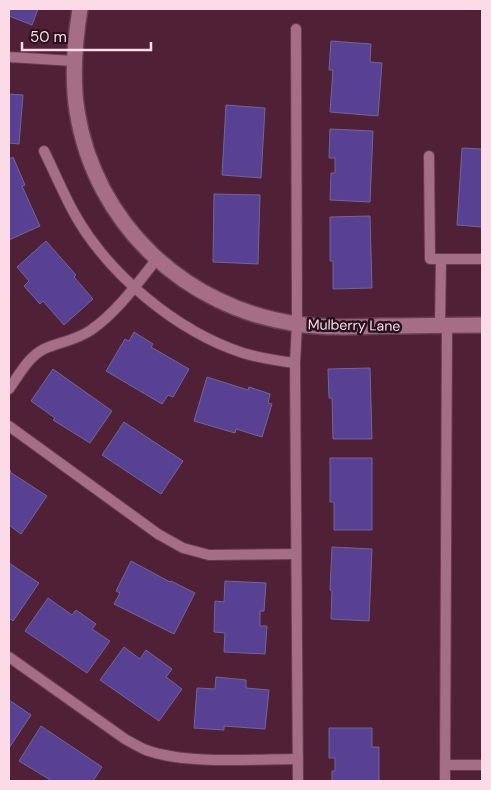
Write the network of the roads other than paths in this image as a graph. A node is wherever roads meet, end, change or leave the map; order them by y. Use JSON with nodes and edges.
{"nodes":[{"id":1,"x":80,"y":9,"type":"edge"},
{"id":2,"x":296,"y":29,"type":"dead end"},
{"id":3,"x":9,"y":57,"type":"edge"},
{"id":4,"x":74,"y":61,"type":"junction"},
{"id":5,"x":44,"y":151,"type":"dead end"},
{"id":6,"x":429,"y":156,"type":"dead end"},
{"id":7,"x":441,"y":259,"type":"junction"},
{"id":8,"x":482,"y":259,"type":"edge"},
{"id":9,"x":156,"y":260,"type":"junction"},
{"id":10,"x":135,"y":288,"type":"junction"},
{"id":11,"x":297,"y":324,"type":"junction"},
{"id":12,"x":444,"y":325,"type":"junction"},
{"id":13,"x":482,"y":325,"type":"edge"},
{"id":14,"x":296,"y":363,"type":"junction"},
{"id":15,"x":9,"y":389,"type":"edge"},
{"id":16,"x":9,"y":426,"type":"edge"},
{"id":17,"x":296,"y":554,"type":"junction"},
{"id":18,"x":9,"y":657,"type":"edge"},
{"id":19,"x":298,"y":759,"type":"junction"},
{"id":20,"x":445,"y":764,"type":"junction"},
{"id":21,"x":482,"y":765,"type":"edge"},
{"id":22,"x":298,"y":781,"type":"edge"},
{"id":23,"x":445,"y":781,"type":"edge"}],
"edges":[{"from":1,"to":4,"type":"street","name":"Mulberry Lane"},
{"from":2,"to":11,"type":"lane"},
{"from":3,"to":4,"type":"lane"},
{"from":4,"to":9,"type":"street","name":"Mulberry Lane"},
{"from":5,"to":10,"type":"lane"},
{"from":6,"to":7,"type":"lane"},
{"from":7,"to":8,"type":"lane"},
{"from":7,"to":12,"type":"lane"},
{"from":9,"to":10,"type":"lane"},
{"from":9,"to":11,"type":"street","name":"Mulberry Lane"},
{"from":10,"to":14,"type":"lane"},
{"from":10,"to":15,"type":"lane"},
{"from":11,"to":12,"type":"street","name":"Mulberry Lane"},
{"from":11,"to":14,"type":"lane"},
{"from":12,"to":13,"type":"street","name":"Mulberry Lane"},
{"from":12,"to":20,"type":"lane"},
{"from":14,"to":17,"type":"lane"},
{"from":16,"to":17,"type":"lane"},
{"from":17,"to":19,"type":"lane"},
{"from":18,"to":19,"type":"lane"},
{"from":19,"to":22,"type":"lane"},
{"from":20,"to":21,"type":"lane"},
{"from":20,"to":23,"type":"lane"}]}
